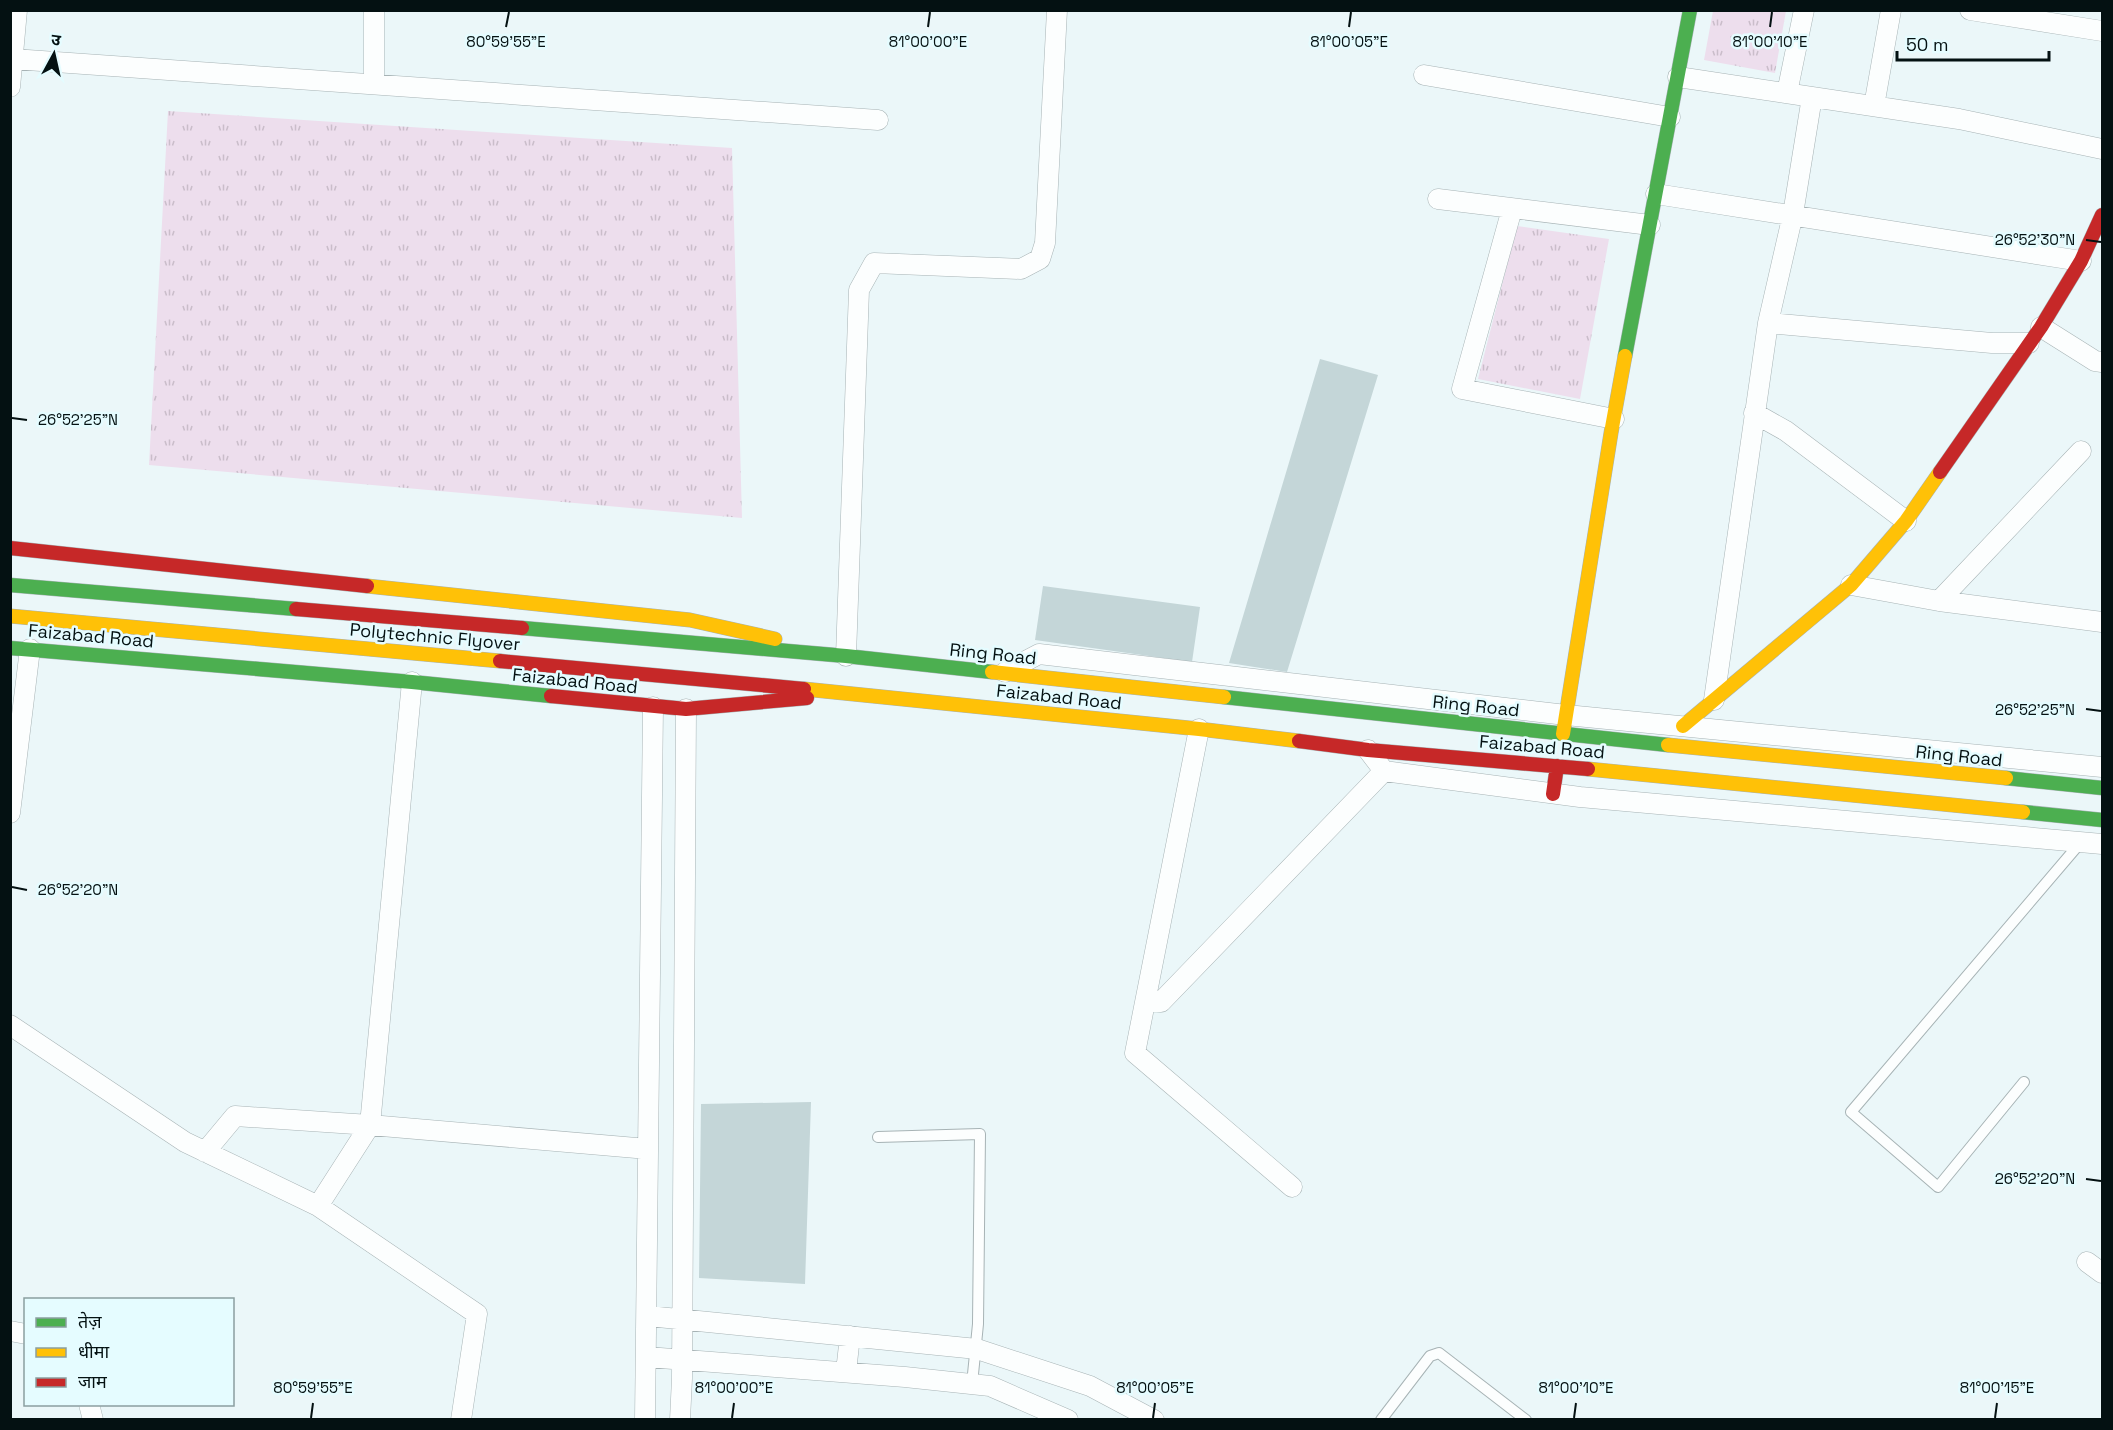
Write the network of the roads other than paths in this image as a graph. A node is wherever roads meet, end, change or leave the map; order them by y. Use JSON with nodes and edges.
{"nodes":[{"id":1,"x":17,"y":10,"type":"edge"},
{"id":2,"x":374,"y":10,"type":"edge"},
{"id":3,"x":1057,"y":10,"type":"edge"},
{"id":4,"x":1690,"y":10,"type":"edge"},
{"id":5,"x":1804,"y":10,"type":"edge"},
{"id":6,"x":1891,"y":10,"type":"edge"},
{"id":7,"x":1970,"y":10,"type":"edge"},
{"id":8,"x":2103,"y":31,"type":"edge"},
{"id":9,"x":13,"y":59,"type":"junction"},
{"id":10,"x":1424,"y":75,"type":"dead end"},
{"id":11,"x":1678,"y":77,"type":"junction"},
{"id":12,"x":374,"y":84,"type":"junction"},
{"id":13,"x":10,"y":87,"type":"edge"},
{"id":14,"x":1787,"y":93,"type":"junction"},
{"id":15,"x":1812,"y":97,"type":"junction"},
{"id":16,"x":1874,"y":106,"type":"junction"},
{"id":17,"x":1670,"y":117,"type":"junction"},
{"id":18,"x":878,"y":120,"type":"dead end"},
{"id":19,"x":2103,"y":149,"type":"edge"},
{"id":20,"x":1656,"y":194,"type":"junction"},
{"id":21,"x":1438,"y":200,"type":"dead end"},
{"id":22,"x":1512,"y":208,"type":"junction"},
{"id":23,"x":1792,"y":214,"type":"junction"},
{"id":24,"x":2103,"y":215,"type":"edge"},
{"id":25,"x":1650,"y":225,"type":"junction"},
{"id":26,"x":2081,"y":261,"type":"junction"},
{"id":27,"x":1768,"y":323,"type":"junction"},
{"id":28,"x":2035,"y":335,"type":"junction"},
{"id":29,"x":2103,"y":362,"type":"edge"},
{"id":30,"x":1754,"y":413,"type":"junction"},
{"id":31,"x":1614,"y":419,"type":"junction"},
{"id":32,"x":2081,"y":451,"type":"dead end"},
{"id":33,"x":1906,"y":521,"type":"junction"},
{"id":34,"x":10,"y":548,"type":"edge"},
{"id":35,"x":10,"y":585,"type":"edge"},
{"id":36,"x":1851,"y":585,"type":"junction"},
{"id":37,"x":1939,"y":601,"type":"junction"},
{"id":38,"x":10,"y":616,"type":"edge"},
{"id":39,"x":2103,"y":622,"type":"edge"},
{"id":40,"x":20,"y":649,"type":"edge"},
{"id":41,"x":846,"y":656,"type":"junction"},
{"id":42,"x":1003,"y":673,"type":"joint"},
{"id":43,"x":412,"y":682,"type":"junction"},
{"id":44,"x":856,"y":694,"type":"junction"},
{"id":45,"x":1714,"y":700,"type":"junction"},
{"id":46,"x":653,"y":707,"type":"junction"},
{"id":47,"x":686,"y":709,"type":"junction"},
{"id":48,"x":1564,"y":724,"type":"junction"},
{"id":49,"x":1683,"y":726,"type":"junction"},
{"id":50,"x":1199,"y":729,"type":"junction"},
{"id":51,"x":1368,"y":750,"type":"junction"},
{"id":52,"x":1557,"y":766,"type":"junction"},
{"id":53,"x":2103,"y":767,"type":"edge"},
{"id":54,"x":1384,"y":771,"type":"junction"},
{"id":55,"x":2103,"y":788,"type":"edge"},
{"id":56,"x":1553,"y":794,"type":"junction"},
{"id":57,"x":11,"y":800,"type":"edge"},
{"id":58,"x":2103,"y":820,"type":"edge"},
{"id":59,"x":2081,"y":842,"type":"junction"},
{"id":60,"x":2103,"y":844,"type":"edge"},
{"id":61,"x":651,"y":910,"type":"junction"},
{"id":62,"x":685,"y":911,"type":"junction"},
{"id":63,"x":1146,"y":1000,"type":"junction"},
{"id":64,"x":10,"y":1025,"type":"edge"},
{"id":65,"x":2024,"y":1082,"type":"dead end"},
{"id":66,"x":370,"y":1125,"type":"junction"},
{"id":67,"x":878,"y":1137,"type":"dead end"},
{"id":68,"x":648,"y":1149,"type":"junction"},
{"id":69,"x":205,"y":1152,"type":"junction"},
{"id":70,"x":1292,"y":1187,"type":"dead end"},
{"id":71,"x":318,"y":1206,"type":"junction"},
{"id":72,"x":648,"y":1316,"type":"junction"},
{"id":73,"x":682,"y":1319,"type":"junction"},
{"id":74,"x":850,"y":1336,"type":"junction"},
{"id":75,"x":977,"y":1349,"type":"junction"},
{"id":76,"x":647,"y":1357,"type":"junction"},
{"id":77,"x":682,"y":1360,"type":"junction"},
{"id":78,"x":846,"y":1372,"type":"junction"},
{"id":79,"x":972,"y":1384,"type":"junction"},
{"id":80,"x":465,"y":1417,"type":"edge"},
{"id":81,"x":645,"y":1419,"type":"edge"},
{"id":82,"x":680,"y":1419,"type":"edge"},
{"id":83,"x":1068,"y":1419,"type":"edge"},
{"id":84,"x":1154,"y":1419,"type":"edge"},
{"id":85,"x":1381,"y":1419,"type":"edge"},
{"id":86,"x":1526,"y":1419,"type":"edge"}],
"edges":[{"from":1,"to":9,"type":"street"},
{"from":2,"to":12,"type":"street"},
{"from":3,"to":41,"type":"street"},
{"from":4,"to":11,"type":"main road"},
{"from":5,"to":14,"type":"street"},
{"from":6,"to":16,"type":"street"},
{"from":7,"to":8,"type":"street"},
{"from":9,"to":12,"type":"street"},
{"from":9,"to":13,"type":"street"},
{"from":10,"to":17,"type":"street"},
{"from":11,"to":14,"type":"street"},
{"from":11,"to":17,"type":"main road"},
{"from":12,"to":18,"type":"street"},
{"from":14,"to":15,"type":"street"},
{"from":15,"to":16,"type":"street"},
{"from":15,"to":23,"type":"street"},
{"from":16,"to":19,"type":"street"},
{"from":17,"to":20,"type":"main road"},
{"from":20,"to":23,"type":"street"},
{"from":20,"to":25,"type":"main road"},
{"from":21,"to":22,"type":"street"},
{"from":22,"to":25,"type":"street"},
{"from":22,"to":31,"type":"street"},
{"from":23,"to":26,"type":"street"},
{"from":23,"to":27,"type":"street"},
{"from":24,"to":26,"type":"main road"},
{"from":25,"to":31,"type":"main road"},
{"from":26,"to":28,"type":"main road"},
{"from":27,"to":28,"type":"street"},
{"from":27,"to":30,"type":"street"},
{"from":28,"to":29,"type":"street"},
{"from":28,"to":33,"type":"main road"},
{"from":30,"to":33,"type":"street"},
{"from":30,"to":45,"type":"street"},
{"from":31,"to":48,"type":"main road"},
{"from":32,"to":37,"type":"street"},
{"from":33,"to":36,"type":"main road"},
{"from":34,"to":41,"type":"main road"},
{"from":35,"to":41,"type":"main road","name":"Polytechnic Flyover"},
{"from":36,"to":37,"type":"street"},
{"from":36,"to":45,"type":"main road"},
{"from":37,"to":39,"type":"street"},
{"from":38,"to":44,"type":"main road","name":"Polytechnic Flyover"},
{"from":40,"to":43,"type":"main road","name":"Faizabad Road"},
{"from":40,"to":57,"type":"street"},
{"from":41,"to":42,"type":"main road","name":"Ring Road"},
{"from":42,"to":48,"type":"street"},
{"from":43,"to":46,"type":"main road","name":"Faizabad Road"},
{"from":43,"to":66,"type":"street"},
{"from":44,"to":47,"type":"main road","name":"Faizabad Road"},
{"from":44,"to":50,"type":"main road","name":"Faizabad Road"},
{"from":45,"to":49,"type":"main road"},
{"from":46,"to":47,"type":"main road","name":"Faizabad Road"},
{"from":46,"to":61,"type":"street"},
{"from":47,"to":62,"type":"street"},
{"from":48,"to":49,"type":"street"},
{"from":48,"to":55,"type":"main road","name":"Ring Road"},
{"from":49,"to":53,"type":"street"},
{"from":50,"to":51,"type":"main road","name":"Faizabad Road"},
{"from":50,"to":63,"type":"street"},
{"from":51,"to":52,"type":"main road","name":"Faizabad Road"},
{"from":51,"to":54,"type":"street"},
{"from":52,"to":56,"type":"main road"},
{"from":52,"to":58,"type":"main road","name":"Faizabad Road"},
{"from":54,"to":56,"type":"street"},
{"from":54,"to":63,"type":"street"},
{"from":56,"to":59,"type":"street"},
{"from":59,"to":60,"type":"street"},
{"from":59,"to":65,"type":"lane"},
{"from":61,"to":62,"type":"street"},
{"from":61,"to":68,"type":"street"},
{"from":62,"to":73,"type":"street"},
{"from":63,"to":70,"type":"street"},
{"from":64,"to":69,"type":"street"},
{"from":66,"to":68,"type":"street"},
{"from":66,"to":69,"type":"street"},
{"from":66,"to":71,"type":"street"},
{"from":67,"to":75,"type":"lane"},
{"from":68,"to":72,"type":"street"},
{"from":69,"to":71,"type":"street"},
{"from":71,"to":80,"type":"street"},
{"from":72,"to":73,"type":"street"},
{"from":72,"to":76,"type":"street"},
{"from":73,"to":74,"type":"street"},
{"from":73,"to":77,"type":"street"},
{"from":74,"to":75,"type":"street"},
{"from":74,"to":78,"type":"street"},
{"from":75,"to":79,"type":"lane"},
{"from":75,"to":84,"type":"street"},
{"from":76,"to":77,"type":"street"},
{"from":76,"to":81,"type":"street"},
{"from":77,"to":78,"type":"street"},
{"from":77,"to":82,"type":"street"},
{"from":78,"to":79,"type":"street"},
{"from":79,"to":83,"type":"street"},
{"from":85,"to":86,"type":"lane"}]}
